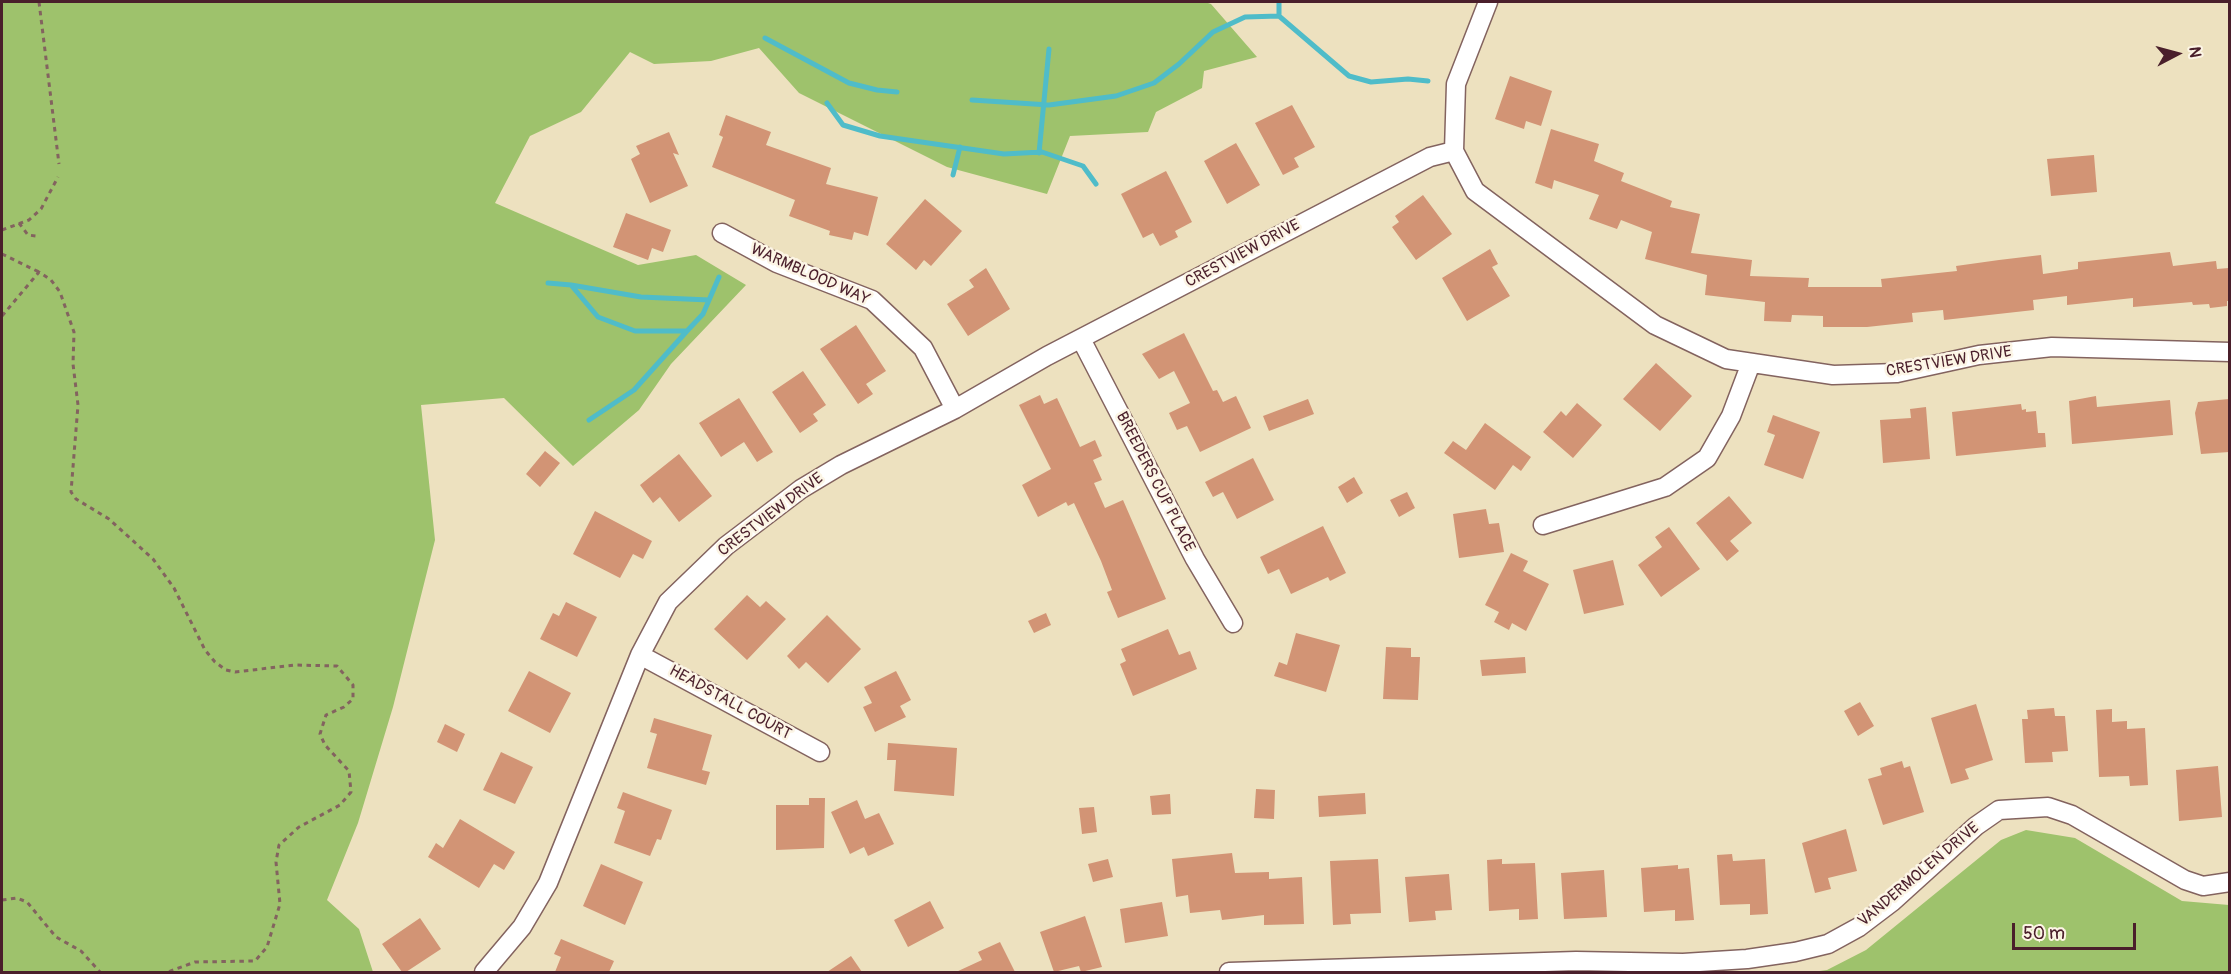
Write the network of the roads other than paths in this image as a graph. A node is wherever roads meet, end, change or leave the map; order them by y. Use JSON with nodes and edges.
{"nodes":[{"id":1,"x":1488,"y":2,"type":"edge"},
{"id":2,"x":1454,"y":151,"type":"junction"},
{"id":3,"x":722,"y":233,"type":"dead end"},
{"id":4,"x":1081,"y":339,"type":"junction"},
{"id":5,"x":2229,"y":352,"type":"edge"},
{"id":6,"x":1751,"y":363,"type":"junction"},
{"id":7,"x":955,"y":409,"type":"junction"},
{"id":8,"x":1543,"y":525,"type":"dead end"},
{"id":9,"x":1233,"y":623,"type":"dead end"},
{"id":10,"x":640,"y":655,"type":"junction"},
{"id":11,"x":820,"y":752,"type":"dead end"},
{"id":12,"x":2229,"y":882,"type":"edge"},
{"id":13,"x":484,"y":972,"type":"edge"},
{"id":14,"x":1229,"y":972,"type":"edge"}],
"edges":[{"from":1,"to":2,"type":"street"},
{"from":2,"to":4,"type":"street","name":"CRESTVIEW DRIVE"},
{"from":2,"to":6,"type":"street","name":"CRESTVIEW DRIVE"},
{"from":3,"to":7,"type":"street","name":"WARMBLOOD WAY"},
{"from":4,"to":7,"type":"street","name":"CRESTVIEW DRIVE"},
{"from":4,"to":9,"type":"street","name":"BREEDERS CUP PLACE"},
{"from":5,"to":6,"type":"street","name":"CRESTVIEW DRIVE"},
{"from":6,"to":8,"type":"street"},
{"from":7,"to":10,"type":"street","name":"CRESTVIEW DRIVE"},
{"from":10,"to":11,"type":"street","name":"HEADSTALL COURT"},
{"from":10,"to":13,"type":"street","name":"CRESTVIEW DRIVE"},
{"from":12,"to":14,"type":"street","name":"VANDERMOLEN DRIVE"}]}
